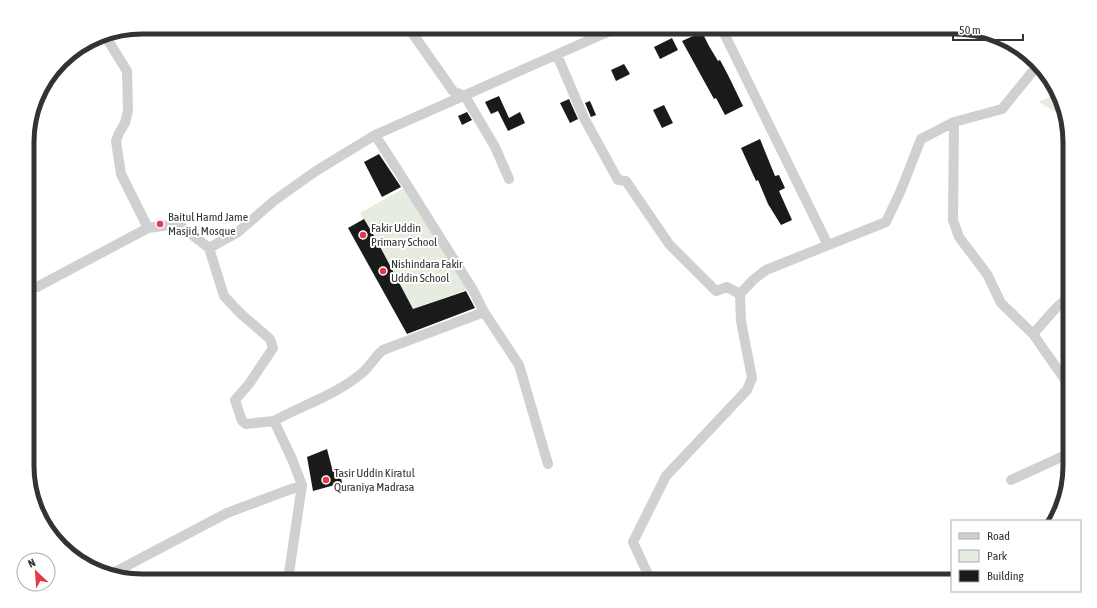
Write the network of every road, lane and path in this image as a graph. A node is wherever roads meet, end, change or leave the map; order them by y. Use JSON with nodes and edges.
{"nodes":[{"id":1,"x":413,"y":34,"type":"edge"},
{"id":2,"x":604,"y":34,"type":"edge"},
{"id":3,"x":725,"y":34,"type":"edge"},
{"id":4,"x":108,"y":40,"type":"edge"},
{"id":5,"x":557,"y":55,"type":"junction"},
{"id":6,"x":1034,"y":69,"type":"edge"},
{"id":7,"x":465,"y":96,"type":"junction"},
{"id":8,"x":954,"y":122,"type":"junction"},
{"id":9,"x":374,"y":135,"type":"junction"},
{"id":10,"x":509,"y":179,"type":"dead end"},
{"id":11,"x":148,"y":228,"type":"junction"},
{"id":12,"x":828,"y":245,"type":"junction"},
{"id":13,"x":209,"y":248,"type":"junction"},
{"id":14,"x":37,"y":287,"type":"dead end"},
{"id":15,"x":740,"y":294,"type":"junction"},
{"id":16,"x":1063,"y":302,"type":"edge"},
{"id":17,"x":484,"y":312,"type":"junction"},
{"id":18,"x":1033,"y":334,"type":"junction"},
{"id":19,"x":1063,"y":377,"type":"edge"},
{"id":20,"x":274,"y":421,"type":"junction"},
{"id":21,"x":1063,"y":456,"type":"edge"},
{"id":22,"x":548,"y":464,"type":"dead end"},
{"id":23,"x":1010,"y":480,"type":"dead end"},
{"id":24,"x":302,"y":485,"type":"junction"},
{"id":25,"x":117,"y":571,"type":"edge"},
{"id":26,"x":289,"y":574,"type":"edge"},
{"id":27,"x":648,"y":574,"type":"edge"}],
"edges":[{"from":1,"to":7,"type":"street"},
{"from":2,"to":5,"type":"street"},
{"from":3,"to":12,"type":"street"},
{"from":4,"to":11,"type":"street"},
{"from":5,"to":7,"type":"street"},
{"from":5,"to":15,"type":"street"},
{"from":6,"to":8,"type":"street"},
{"from":7,"to":9,"type":"street"},
{"from":7,"to":10,"type":"street"},
{"from":8,"to":12,"type":"street"},
{"from":8,"to":18,"type":"street"},
{"from":9,"to":13,"type":"street"},
{"from":9,"to":17,"type":"street"},
{"from":11,"to":13,"type":"street"},
{"from":11,"to":14,"type":"street"},
{"from":12,"to":15,"type":"street"},
{"from":13,"to":20,"type":"street"},
{"from":15,"to":27,"type":"street"},
{"from":16,"to":18,"type":"street"},
{"from":17,"to":20,"type":"street"},
{"from":17,"to":22,"type":"street"},
{"from":18,"to":19,"type":"street"},
{"from":20,"to":24,"type":"street"},
{"from":21,"to":23,"type":"street"},
{"from":24,"to":25,"type":"street"},
{"from":24,"to":26,"type":"street"}]}
